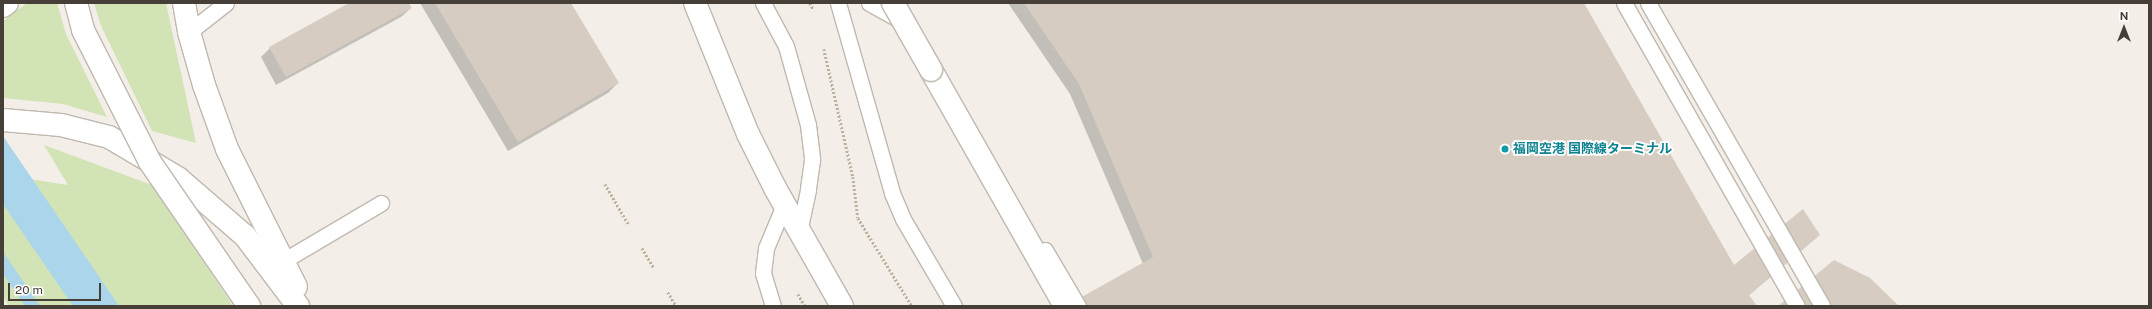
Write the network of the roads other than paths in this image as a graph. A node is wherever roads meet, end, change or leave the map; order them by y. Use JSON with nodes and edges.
{"nodes":[{"id":1,"x":7,"y":3,"type":"edge"},
{"id":2,"x":76,"y":3,"type":"edge"},
{"id":3,"x":184,"y":3,"type":"edge"},
{"id":4,"x":226,"y":3,"type":"edge"},
{"id":5,"x":695,"y":3,"type":"edge"},
{"id":6,"x":763,"y":3,"type":"edge"},
{"id":7,"x":838,"y":3,"type":"edge"},
{"id":8,"x":869,"y":3,"type":"edge"},
{"id":9,"x":893,"y":3,"type":"edge"},
{"id":10,"x":1624,"y":3,"type":"edge"},
{"id":11,"x":1648,"y":3,"type":"edge"},
{"id":12,"x":3,"y":6,"type":"edge"},
{"id":13,"x":189,"y":32,"type":"junction"},
{"id":14,"x":3,"y":120,"type":"edge"},
{"id":15,"x":381,"y":203,"type":"dead end"},
{"id":16,"x":784,"y":205,"type":"junction"},
{"id":17,"x":799,"y":232,"type":"junction"},
{"id":18,"x":283,"y":261,"type":"junction"},
{"id":19,"x":249,"y":306,"type":"edge"},
{"id":20,"x":298,"y":306,"type":"edge"},
{"id":21,"x":305,"y":306,"type":"edge"},
{"id":22,"x":773,"y":306,"type":"edge"},
{"id":23,"x":842,"y":306,"type":"edge"},
{"id":24,"x":954,"y":306,"type":"edge"},
{"id":25,"x":1065,"y":306,"type":"edge"},
{"id":26,"x":1078,"y":306,"type":"edge"},
{"id":27,"x":1797,"y":306,"type":"edge"},
{"id":28,"x":1822,"y":306,"type":"edge"}],
"edges":[{"from":1,"to":12,"type":"street"},
{"from":2,"to":19,"type":"street","bridge":true},
{"from":3,"to":13,"type":"street"},
{"from":4,"to":13,"type":"lane"},
{"from":5,"to":16,"type":"street"},
{"from":6,"to":17,"type":"lane"},
{"from":7,"to":24,"type":"lane"},
{"from":8,"to":26,"type":"lane"},
{"from":9,"to":25,"type":"street","bridge":true},
{"from":10,"to":27,"type":"lane"},
{"from":11,"to":28,"type":"lane"},
{"from":13,"to":18,"type":"street"},
{"from":14,"to":20,"type":"street"},
{"from":15,"to":18,"type":"lane"},
{"from":16,"to":17,"type":"street"},
{"from":16,"to":22,"type":"lane"},
{"from":17,"to":23,"type":"street"},
{"from":18,"to":21,"type":"street"}]}
